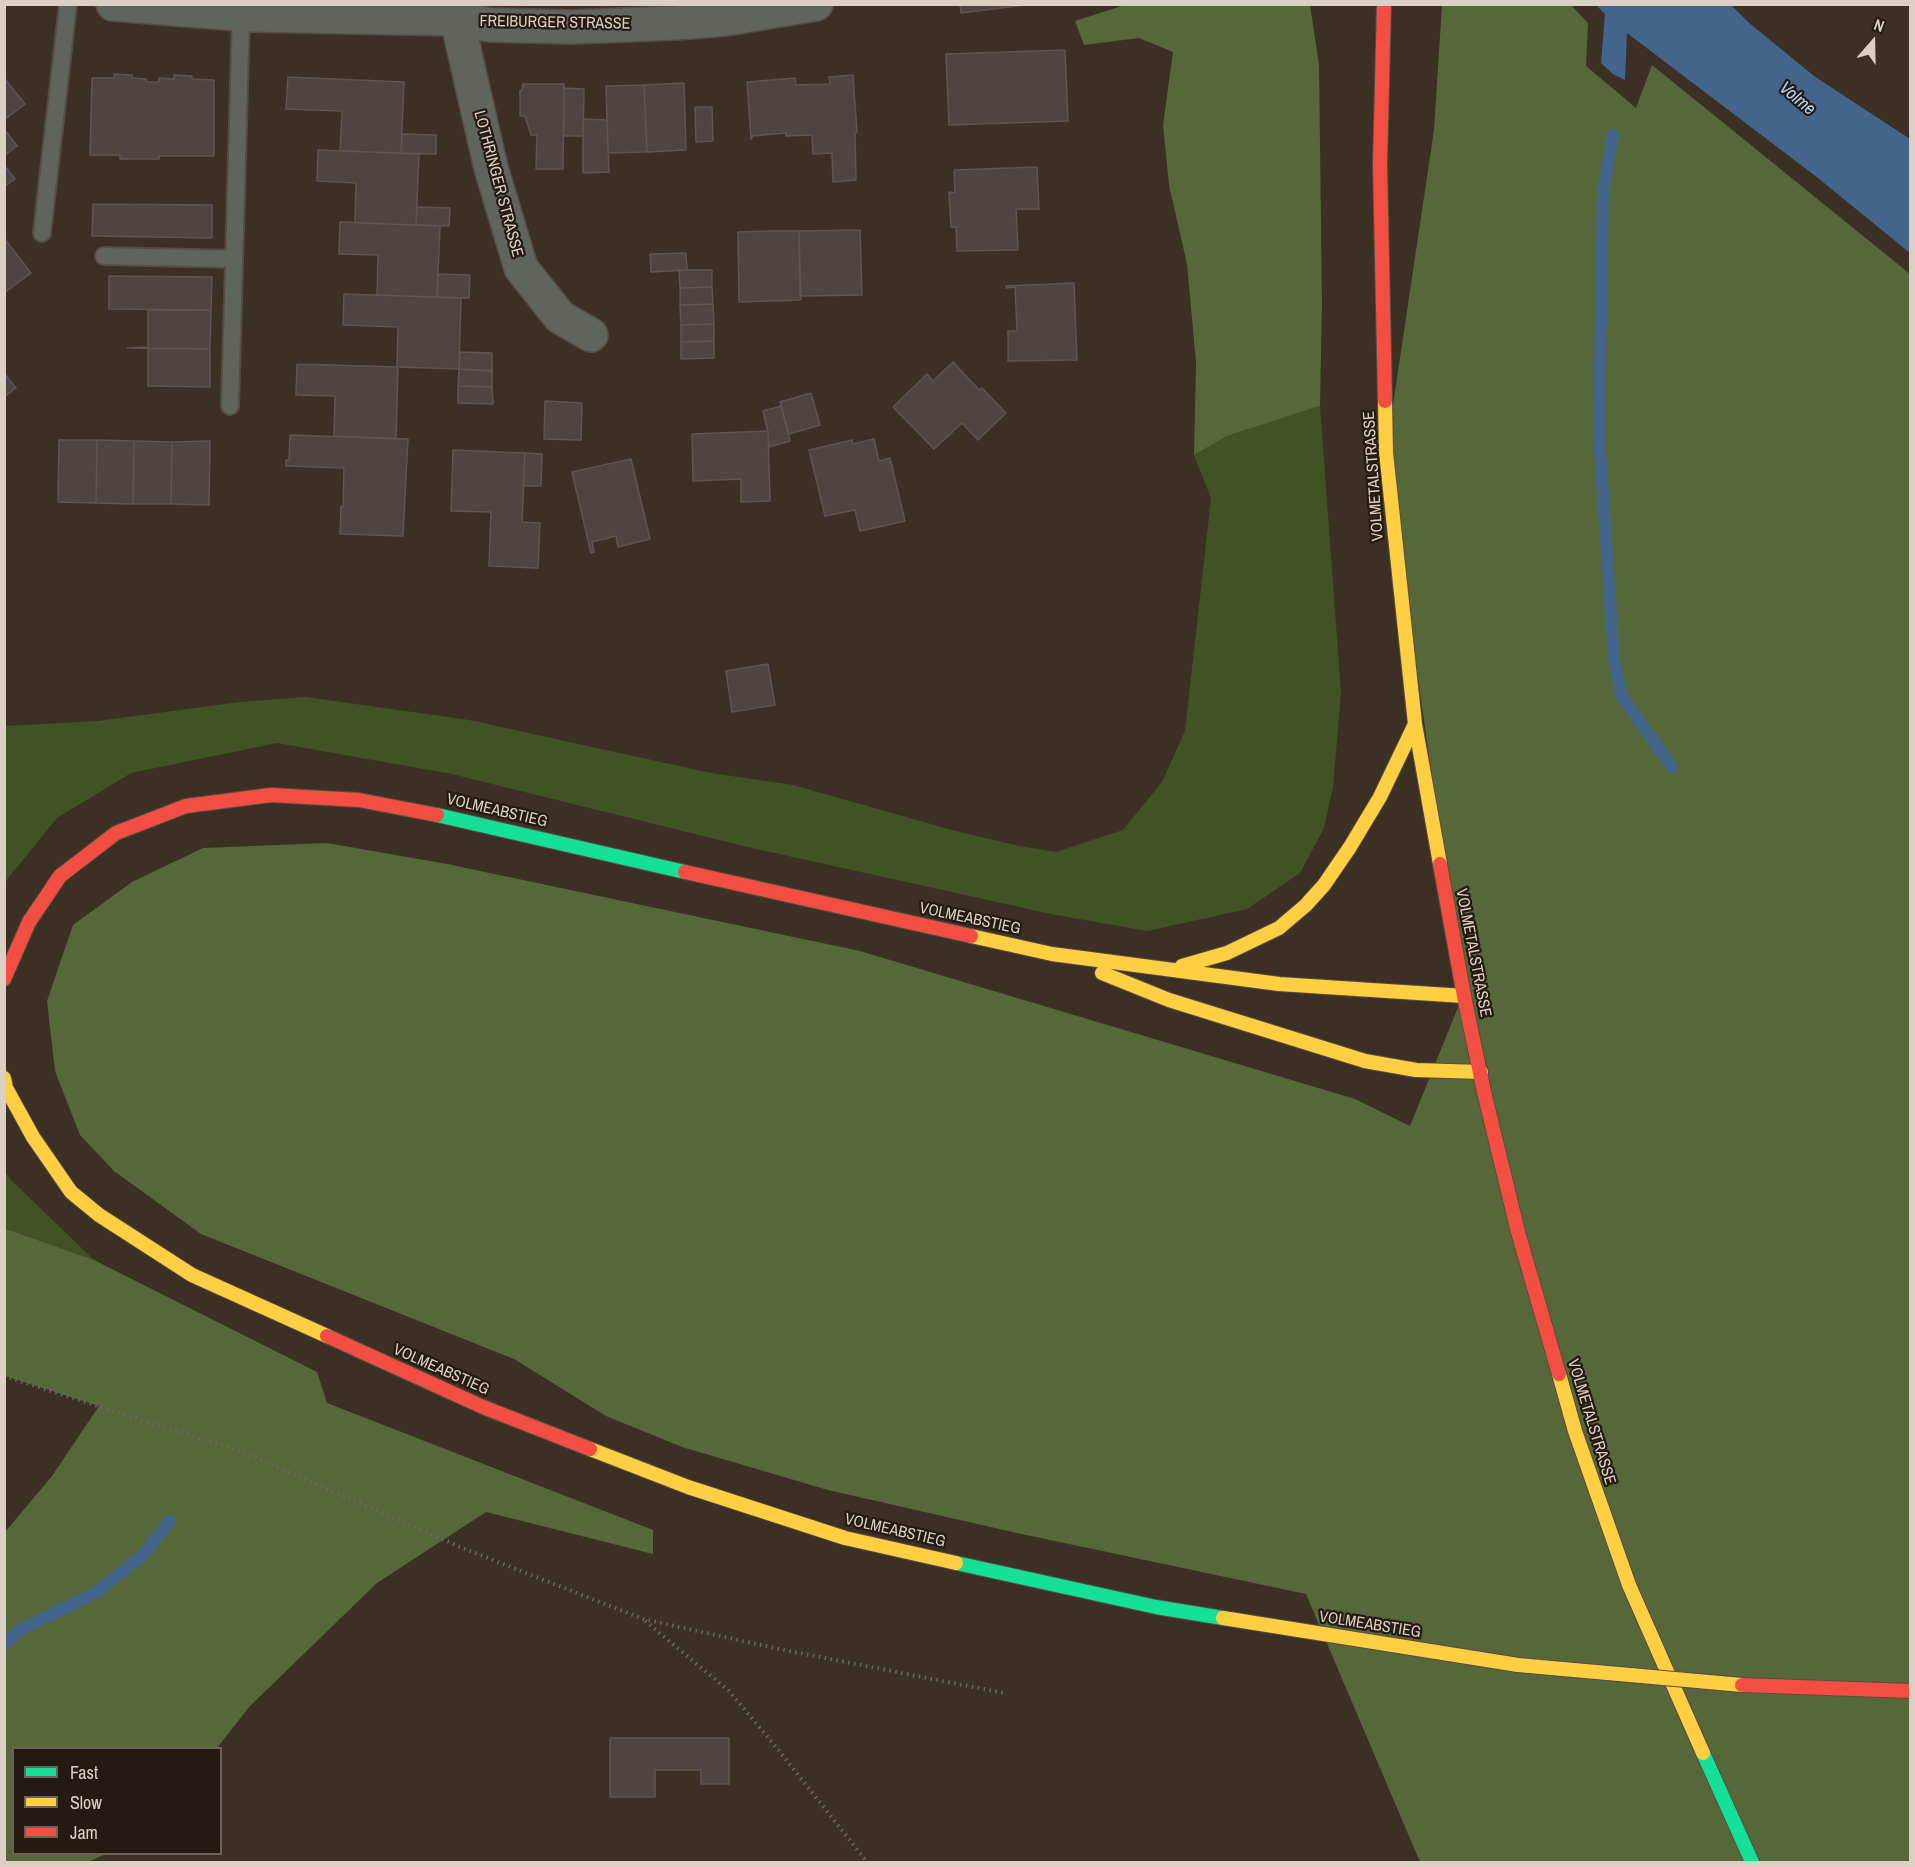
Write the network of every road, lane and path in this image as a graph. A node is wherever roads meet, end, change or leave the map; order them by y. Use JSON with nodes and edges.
{"nodes":[{"id":1,"x":68,"y":4,"type":"edge"},
{"id":2,"x":113,"y":4,"type":"edge"},
{"id":3,"x":816,"y":4,"type":"edge"},
{"id":4,"x":1384,"y":4,"type":"edge"},
{"id":5,"x":456,"y":12,"type":"edge"},
{"id":6,"x":241,"y":14,"type":"junction"},
{"id":7,"x":42,"y":233,"type":"dead end"},
{"id":8,"x":104,"y":256,"type":"dead end"},
{"id":9,"x":234,"y":259,"type":"junction"},
{"id":10,"x":591,"y":335,"type":"dead end"},
{"id":11,"x":230,"y":406,"type":"dead end"},
{"id":12,"x":1415,"y":724,"type":"junction"},
{"id":13,"x":1052,"y":954,"type":"junction"},
{"id":14,"x":1169,"y":970,"type":"junction"},
{"id":15,"x":4,"y":979,"type":"edge"},
{"id":16,"x":1464,"y":996,"type":"junction"},
{"id":17,"x":1481,"y":1072,"type":"junction"},
{"id":18,"x":4,"y":1078,"type":"edge"},
{"id":19,"x":4,"y":1376,"type":"edge"},
{"id":20,"x":643,"y":1619,"type":"junction"},
{"id":21,"x":1911,"y":1691,"type":"edge"},
{"id":22,"x":1004,"y":1693,"type":"dead end"},
{"id":23,"x":867,"y":1863,"type":"edge"},
{"id":24,"x":1752,"y":1863,"type":"edge"}],
"edges":[{"from":1,"to":7,"type":"lane"},
{"from":2,"to":6,"type":"street","name":"FREIBURGER STRASSE"},
{"from":3,"to":5,"type":"street","name":"FREIBURGER STRASSE"},
{"from":4,"to":12,"type":"main road","name":"VOLMETALSTRASSE"},
{"from":5,"to":6,"type":"street","name":"FREIBURGER STRASSE"},
{"from":5,"to":10,"type":"street","name":"LOTHRINGER STRASSE"},
{"from":6,"to":9,"type":"lane"},
{"from":8,"to":9,"type":"lane"},
{"from":9,"to":11,"type":"lane"},
{"from":12,"to":14,"type":"main road"},
{"from":12,"to":16,"type":"main road","name":"VOLMETALSTRASSE"},
{"from":13,"to":14,"type":"main road","name":"VOLMEABSTIEG"},
{"from":13,"to":15,"type":"main road","name":"VOLMEABSTIEG"},
{"from":13,"to":17,"type":"main road","name":"VOLMEABSTIEG"},
{"from":14,"to":16,"type":"main road","name":"VOLMEABSTIEG"},
{"from":16,"to":17,"type":"main road","name":"VOLMETALSTRASSE"},
{"from":17,"to":24,"type":"main road","name":"VOLMETALSTRASSE"},
{"from":18,"to":21,"type":"main road","name":"VOLMEABSTIEG","bridge":true},
{"from":19,"to":20,"type":"path"},
{"from":20,"to":22,"type":"path"},
{"from":20,"to":23,"type":"path"}]}
